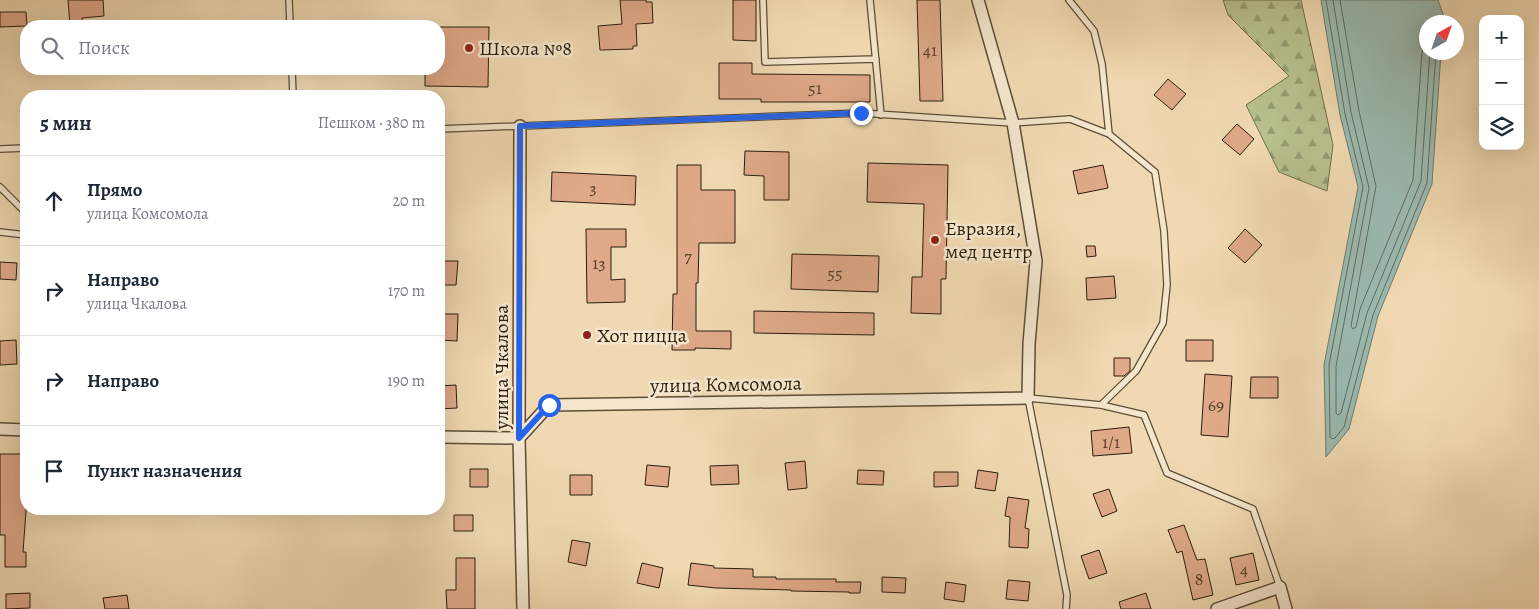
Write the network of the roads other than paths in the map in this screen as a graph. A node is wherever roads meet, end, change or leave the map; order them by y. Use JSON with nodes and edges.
{"nodes":[{"id":1,"x":289,"y":0,"type":"edge"},
{"id":2,"x":763,"y":0,"type":"edge"},
{"id":3,"x":870,"y":0,"type":"edge"},
{"id":4,"x":978,"y":0,"type":"edge"},
{"id":5,"x":1069,"y":0,"type":"edge"},
{"id":6,"x":290,"y":20,"type":"edge"},
{"id":7,"x":876,"y":59,"type":"junction"},
{"id":8,"x":292,"y":75,"type":"edge"},
{"id":9,"x":293,"y":90,"type":"edge"},
{"id":10,"x":881,"y":115,"type":"junction"},
{"id":11,"x":1013,"y":123,"type":"junction"},
{"id":12,"x":520,"y":126,"type":"junction"},
{"id":13,"x":445,"y":129,"type":"edge"},
{"id":14,"x":1109,"y":134,"type":"junction"},
{"id":15,"x":20,"y":148,"type":"edge"},
{"id":16,"x":0,"y":149,"type":"edge"},
{"id":17,"x":0,"y":187,"type":"edge"},
{"id":18,"x":20,"y":207,"type":"edge"},
{"id":19,"x":0,"y":232,"type":"edge"},
{"id":20,"x":20,"y":234,"type":"edge"},
{"id":21,"x":1028,"y":398,"type":"junction"},
{"id":22,"x":1101,"y":405,"type":"junction"},
{"id":23,"x":0,"y":429,"type":"edge"},
{"id":24,"x":20,"y":430,"type":"edge"},
{"id":25,"x":445,"y":437,"type":"edge"},
{"id":26,"x":519,"y":438,"type":"junction"},
{"id":27,"x":1280,"y":587,"type":"junction"},
{"id":28,"x":523,"y":609,"type":"edge"},
{"id":29,"x":1066,"y":609,"type":"edge"},
{"id":30,"x":1217,"y":609,"type":"edge"},
{"id":31,"x":1286,"y":609,"type":"edge"}],
"edges":[{"from":1,"to":6,"type":"lane"},
{"from":2,"to":7,"type":"lane"},
{"from":3,"to":7,"type":"lane"},
{"from":4,"to":11,"type":"street"},
{"from":5,"to":14,"type":"lane"},
{"from":7,"to":10,"type":"lane"},
{"from":8,"to":9,"type":"lane"},
{"from":10,"to":11,"type":"lane"},
{"from":10,"to":12,"type":"lane"},
{"from":11,"to":14,"type":"lane"},
{"from":11,"to":21,"type":"street"},
{"from":12,"to":13,"type":"lane"},
{"from":12,"to":26,"type":"street","name":"улица Чкалова"},
{"from":14,"to":22,"type":"lane"},
{"from":15,"to":16,"type":"lane"},
{"from":17,"to":18,"type":"lane"},
{"from":19,"to":20,"type":"lane"},
{"from":21,"to":22,"type":"lane"},
{"from":21,"to":26,"type":"street","name":"улица Комсомола"},
{"from":21,"to":29,"type":"lane"},
{"from":22,"to":27,"type":"lane"},
{"from":23,"to":24,"type":"street"},
{"from":25,"to":26,"type":"street"},
{"from":26,"to":28,"type":"street","name":"улица Чкалова"},
{"from":27,"to":30,"type":"street"},
{"from":27,"to":31,"type":"street"}]}
